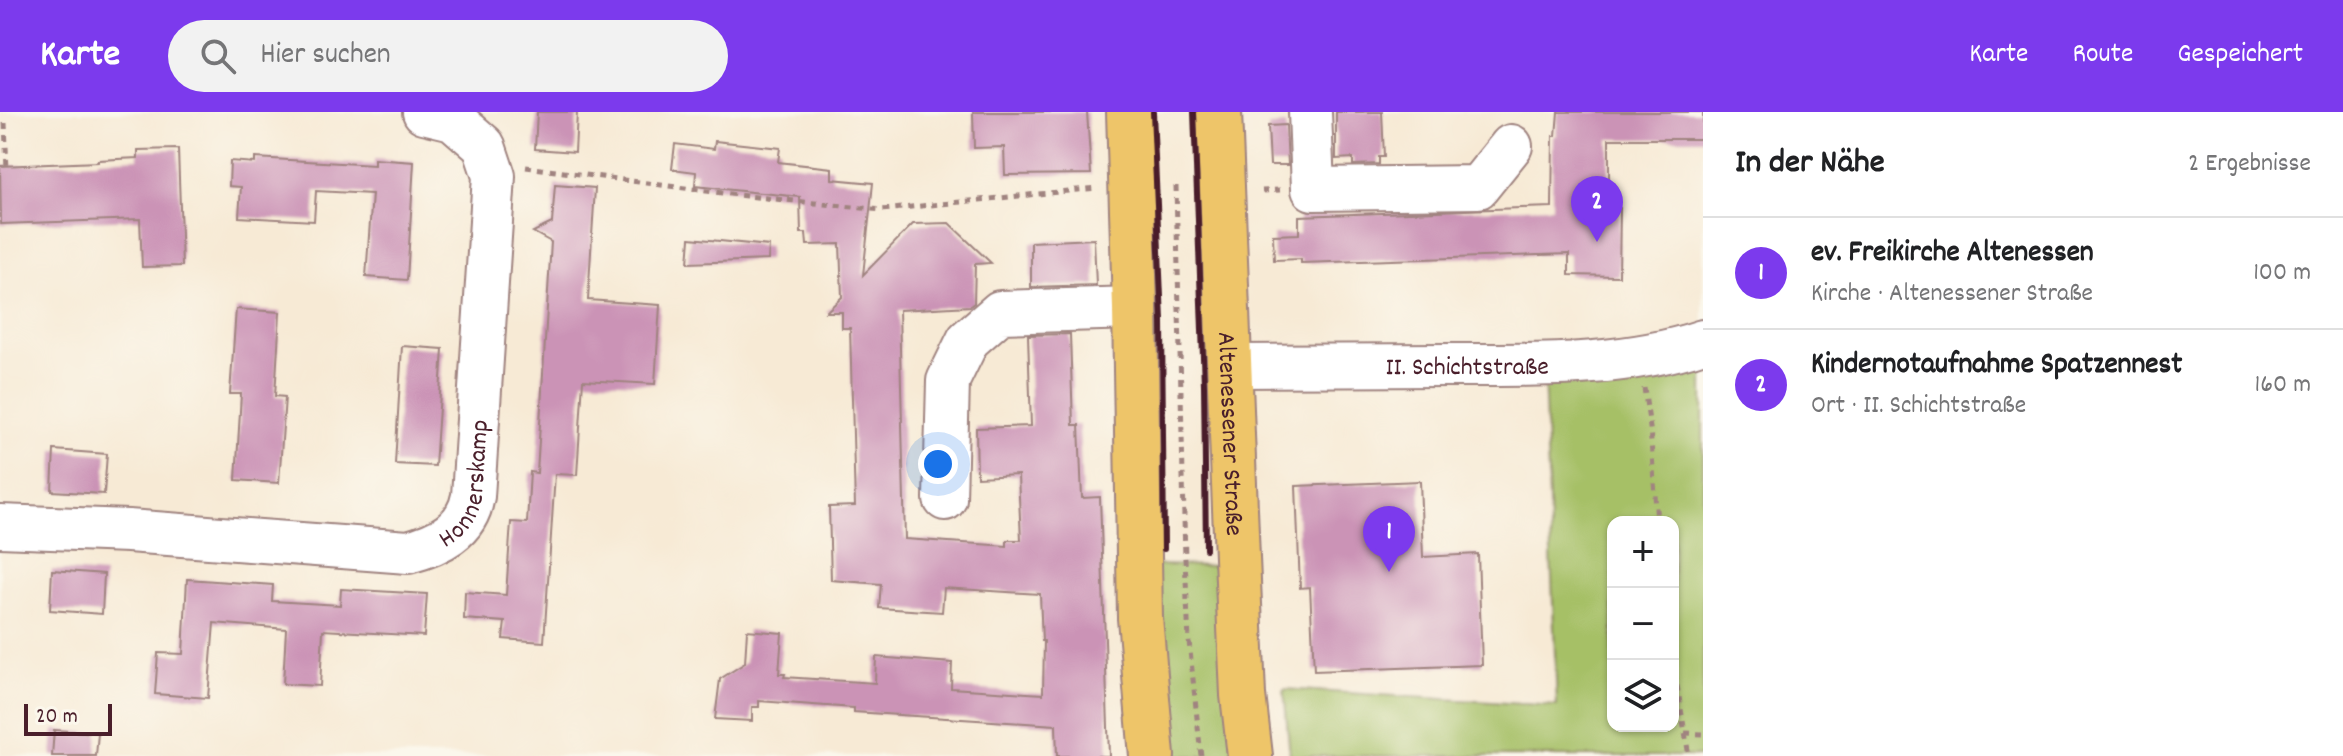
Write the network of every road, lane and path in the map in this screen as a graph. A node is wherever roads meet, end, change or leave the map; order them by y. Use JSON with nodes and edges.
{"nodes":[{"id":1,"x":424,"y":112,"type":"edge"},
{"id":2,"x":1129,"y":112,"type":"edge"},
{"id":3,"x":1219,"y":112,"type":"edge"},
{"id":4,"x":1310,"y":112,"type":"edge"},
{"id":5,"x":5,"y":123,"type":"dead end"},
{"id":6,"x":1511,"y":146,"type":"dead end"},
{"id":7,"x":525,"y":167,"type":"dead end"},
{"id":8,"x":7,"y":170,"type":"dead end"},
{"id":9,"x":1176,"y":186,"type":"dead end"},
{"id":10,"x":1099,"y":188,"type":"dead end"},
{"id":11,"x":1273,"y":190,"type":"dead end"},
{"id":12,"x":1262,"y":191,"type":"dead end"},
{"id":13,"x":1135,"y":308,"type":"junction"},
{"id":14,"x":1703,"y":341,"type":"edge"},
{"id":15,"x":1640,"y":355,"type":"junction"},
{"id":16,"x":1229,"y":366,"type":"junction"},
{"id":17,"x":945,"y":499,"type":"dead end"},
{"id":18,"x":1657,"y":516,"type":"edge"},
{"id":19,"x":0,"y":526,"type":"edge"},
{"id":20,"x":1679,"y":698,"type":"edge"},
{"id":21,"x":1685,"y":733,"type":"junction"},
{"id":22,"x":1703,"y":734,"type":"edge"},
{"id":23,"x":1152,"y":756,"type":"edge"},
{"id":24,"x":1201,"y":756,"type":"edge"},
{"id":25,"x":1250,"y":756,"type":"edge"},
{"id":26,"x":1689,"y":756,"type":"edge"}],
"edges":[{"from":1,"to":19,"type":"street","name":"Honnerskamp"},
{"from":2,"to":13,"type":"main road"},
{"from":3,"to":16,"type":"main road","name":"Altenessener Straße"},
{"from":4,"to":6,"type":"street"},
{"from":5,"to":8,"type":"path"},
{"from":7,"to":10,"type":"path"},
{"from":9,"to":24,"type":"path"},
{"from":11,"to":12,"type":"path"},
{"from":13,"to":17,"type":"street"},
{"from":13,"to":23,"type":"main road"},
{"from":14,"to":15,"type":"street","name":"II. Schichtstraße"},
{"from":15,"to":16,"type":"street","name":"II. Schichtstraße"},
{"from":15,"to":18,"type":"path"},
{"from":16,"to":25,"type":"main road","name":"Altenessener Straße"},
{"from":20,"to":21,"type":"path"},
{"from":21,"to":22,"type":"path"},
{"from":21,"to":26,"type":"path"}]}
